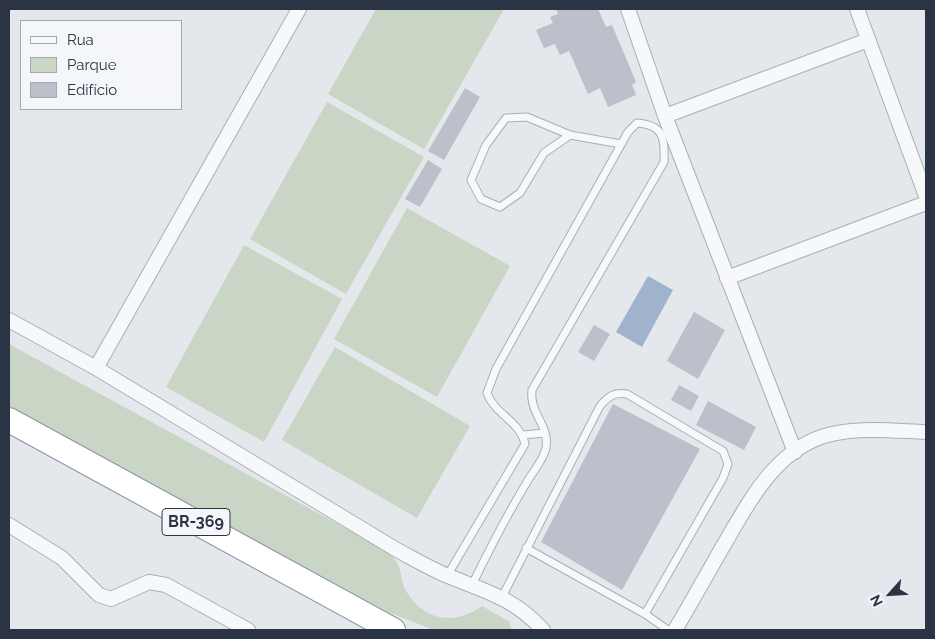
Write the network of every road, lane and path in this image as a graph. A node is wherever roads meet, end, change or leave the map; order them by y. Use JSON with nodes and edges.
{"nodes":[{"id":1,"x":299,"y":9,"type":"edge"},
{"id":2,"x":628,"y":9,"type":"edge"},
{"id":3,"x":857,"y":9,"type":"edge"},
{"id":4,"x":868,"y":40,"type":"junction"},
{"id":5,"x":665,"y":116,"type":"junction"},
{"id":6,"x":570,"y":135,"type":"junction"},
{"id":7,"x":621,"y":144,"type":"junction"},
{"id":8,"x":926,"y":196,"type":"edge"},
{"id":9,"x":926,"y":203,"type":"edge"},
{"id":10,"x":728,"y":278,"type":"junction"},
{"id":11,"x":9,"y":320,"type":"edge"},
{"id":12,"x":96,"y":368,"type":"junction"},
{"id":13,"x":9,"y":420,"type":"edge"},
{"id":14,"x":926,"y":432,"type":"edge"},
{"id":15,"x":545,"y":433,"type":"junction"},
{"id":16,"x":523,"y":435,"type":"junction"},
{"id":17,"x":795,"y":452,"type":"junction"},
{"id":18,"x":9,"y":525,"type":"edge"},
{"id":19,"x":526,"y":548,"type":"junction"},
{"id":20,"x":447,"y":576,"type":"junction"},
{"id":21,"x":472,"y":585,"type":"junction"},
{"id":22,"x":502,"y":597,"type":"junction"},
{"id":23,"x":645,"y":614,"type":"junction"},
{"id":24,"x":392,"y":629,"type":"edge"},
{"id":25,"x":248,"y":630,"type":"edge"},
{"id":26,"x":544,"y":630,"type":"edge"},
{"id":27,"x":668,"y":630,"type":"edge"},
{"id":28,"x":675,"y":630,"type":"edge"}],
"edges":[{"from":1,"to":12,"type":"street"},
{"from":2,"to":5,"type":"street"},
{"from":3,"to":4,"type":"street"},
{"from":4,"to":5,"type":"street"},
{"from":4,"to":8,"type":"street"},
{"from":5,"to":10,"type":"street"},
{"from":6,"to":6,"type":"lane"},
{"from":6,"to":7,"type":"lane"},
{"from":7,"to":15,"type":"lane"},
{"from":7,"to":16,"type":"lane"},
{"from":9,"to":10,"type":"street"},
{"from":10,"to":17,"type":"street"},
{"from":11,"to":12,"type":"street"},
{"from":12,"to":20,"type":"street"},
{"from":13,"to":24,"type":"highway","number":"BR-369"},
{"from":14,"to":17,"type":"street"},
{"from":15,"to":16,"type":"lane"},
{"from":15,"to":21,"type":"lane"},
{"from":16,"to":20,"type":"lane"},
{"from":17,"to":28,"type":"street"},
{"from":18,"to":25,"type":"street"},
{"from":19,"to":22,"type":"lane"},
{"from":19,"to":23,"type":"lane"},
{"from":19,"to":23,"type":"lane"},
{"from":20,"to":21,"type":"street"},
{"from":21,"to":22,"type":"street"},
{"from":22,"to":26,"type":"street"},
{"from":23,"to":27,"type":"lane"}]}
